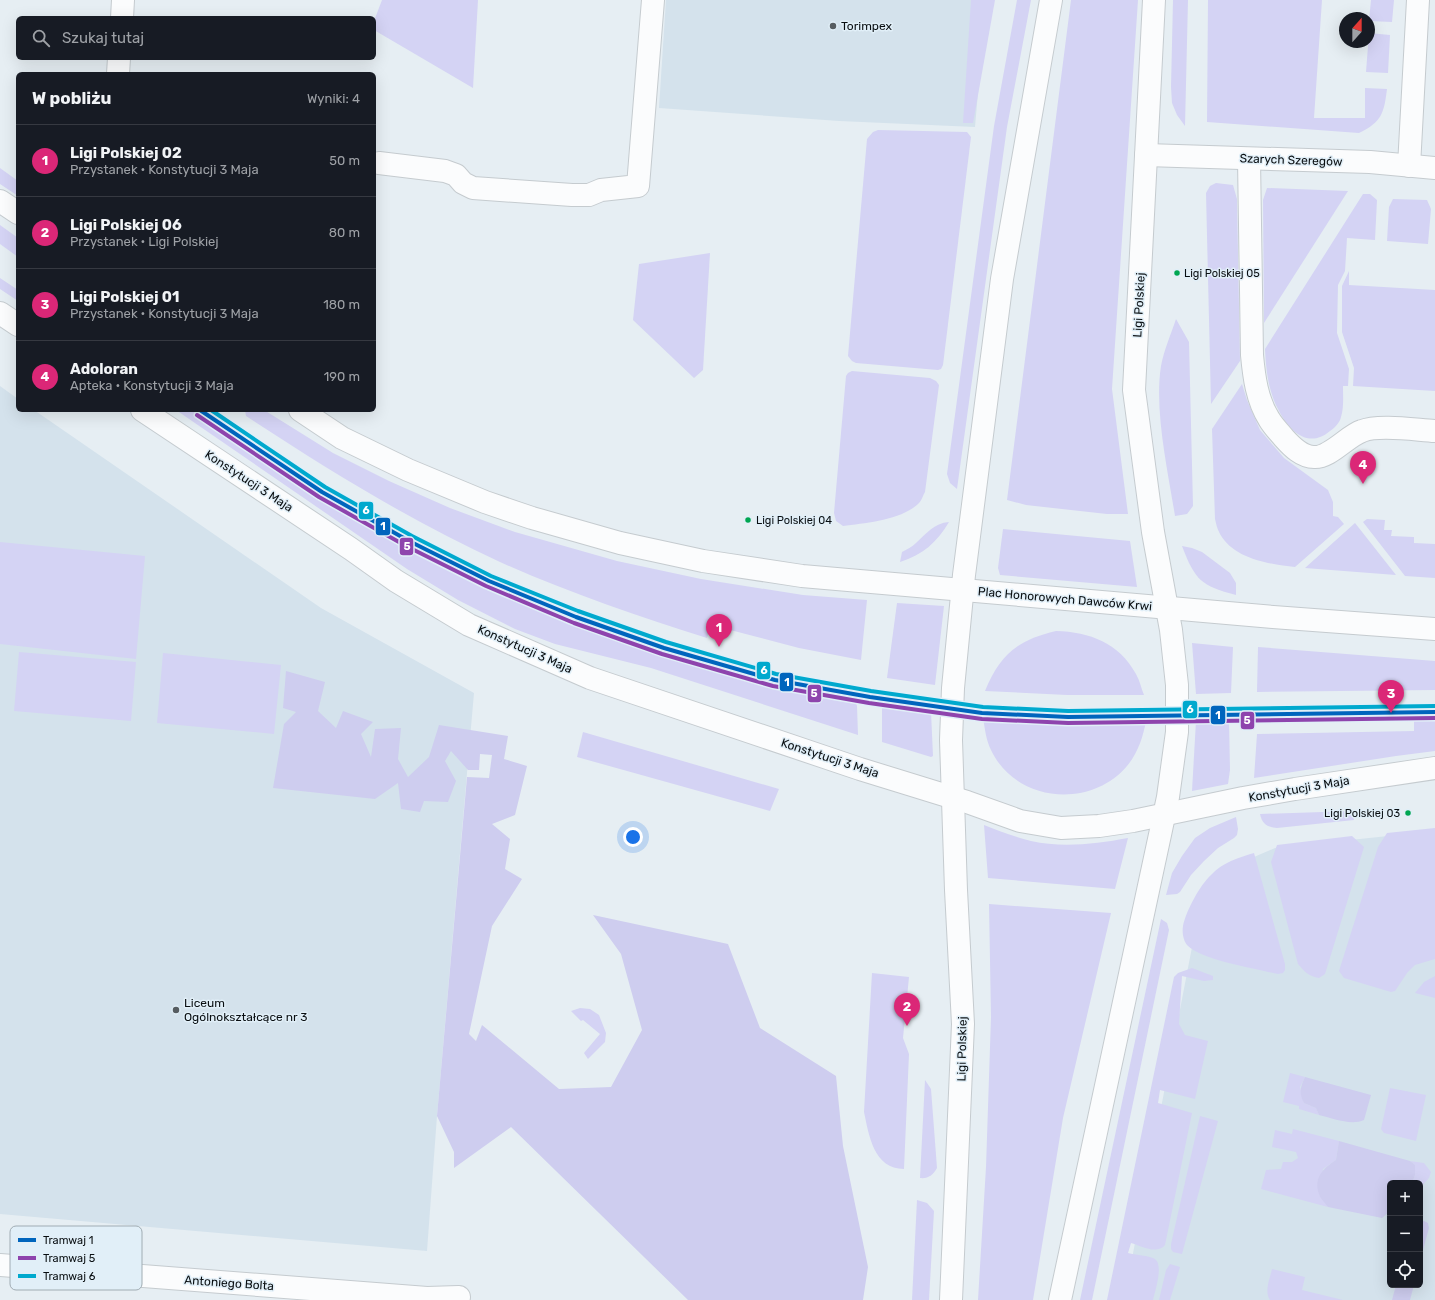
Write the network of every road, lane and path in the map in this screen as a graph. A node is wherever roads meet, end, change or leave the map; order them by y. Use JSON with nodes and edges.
{"nodes":[{"id":1,"x":123,"y":0,"type":"edge"},
{"id":2,"x":653,"y":0,"type":"edge"},
{"id":3,"x":1051,"y":0,"type":"edge"},
{"id":4,"x":1154,"y":0,"type":"edge"},
{"id":5,"x":1418,"y":0,"type":"edge"},
{"id":6,"x":122,"y":16,"type":"edge"},
{"id":7,"x":119,"y":60,"type":"edge"},
{"id":8,"x":118,"y":72,"type":"edge"},
{"id":9,"x":1146,"y":155,"type":"junction"},
{"id":10,"x":1249,"y":159,"type":"junction"},
{"id":11,"x":379,"y":163,"type":"dead end"},
{"id":12,"x":1408,"y":166,"type":"junction"},
{"id":13,"x":1435,"y":168,"type":"edge"},
{"id":14,"x":0,"y":201,"type":"edge"},
{"id":15,"x":16,"y":213,"type":"edge"},
{"id":16,"x":0,"y":312,"type":"edge"},
{"id":17,"x":16,"y":324,"type":"edge"},
{"id":18,"x":145,"y":412,"type":"edge"},
{"id":19,"x":303,"y":412,"type":"edge"},
{"id":20,"x":1435,"y":431,"type":"edge"},
{"id":21,"x":962,"y":590,"type":"junction"},
{"id":22,"x":1166,"y":608,"type":"junction"},
{"id":23,"x":1435,"y":629,"type":"edge"},
{"id":24,"x":1435,"y":768,"type":"edge"},
{"id":25,"x":953,"y":798,"type":"junction"},
{"id":26,"x":1164,"y":815,"type":"junction"},
{"id":27,"x":0,"y":1265,"type":"edge"},
{"id":28,"x":10,"y":1266,"type":"edge"},
{"id":29,"x":142,"y":1276,"type":"edge"},
{"id":30,"x":459,"y":1297,"type":"dead end"},
{"id":31,"x":951,"y":1300,"type":"edge"},
{"id":32,"x":1060,"y":1300,"type":"edge"}],
"edges":[{"from":1,"to":6,"type":"street"},
{"from":2,"to":11,"type":"street"},
{"from":3,"to":21,"type":"street"},
{"from":4,"to":9,"type":"street","name":"Ligi Polskiej"},
{"from":5,"to":12,"type":"street"},
{"from":7,"to":8,"type":"street"},
{"from":9,"to":10,"type":"street","name":"Szarych Szeregów"},
{"from":9,"to":22,"type":"street","name":"Ligi Polskiej"},
{"from":10,"to":12,"type":"street","name":"Szarych Szeregów"},
{"from":10,"to":20,"type":"street"},
{"from":12,"to":13,"type":"street","name":"Szarych Szeregów"},
{"from":14,"to":15,"type":"street"},
{"from":16,"to":17,"type":"street"},
{"from":18,"to":25,"type":"street","name":"Konstytucji 3 Maja"},
{"from":19,"to":21,"type":"street"},
{"from":21,"to":22,"type":"street","name":"Plac Honorowych Dawców Krwi"},
{"from":21,"to":25,"type":"street","name":"Plac Honorowych Dawców Krwi"},
{"from":22,"to":23,"type":"street"},
{"from":22,"to":26,"type":"street","name":"Plac Honorowych Dawców Krwi"},
{"from":24,"to":26,"type":"street","name":"Konstytucji 3 Maja"},
{"from":25,"to":26,"type":"street"},
{"from":25,"to":31,"type":"street","name":"Ligi Polskiej"},
{"from":26,"to":32,"type":"street"},
{"from":27,"to":28,"type":"street","name":"Antoniego Bolta"},
{"from":29,"to":30,"type":"street","name":"Antoniego Bolta"}]}
